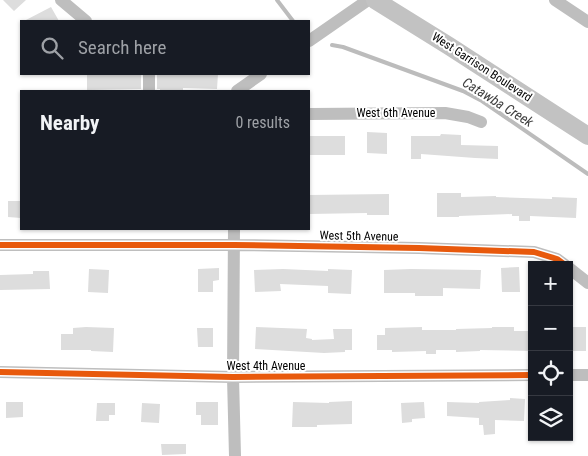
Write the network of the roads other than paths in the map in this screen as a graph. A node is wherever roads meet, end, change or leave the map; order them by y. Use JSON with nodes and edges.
{"nodes":[{"id":1,"x":60,"y":0,"type":"edge"},
{"id":2,"x":368,"y":0,"type":"edge"},
{"id":3,"x":375,"y":0,"type":"edge"},
{"id":4,"x":555,"y":0,"type":"edge"},
{"id":5,"x":85,"y":20,"type":"edge"},
{"id":6,"x":588,"y":22,"type":"edge"},
{"id":7,"x":310,"y":40,"type":"edge"},
{"id":8,"x":149,"y":75,"type":"edge"},
{"id":9,"x":260,"y":75,"type":"edge"},
{"id":10,"x":149,"y":90,"type":"edge"},
{"id":11,"x":238,"y":90,"type":"edge"},
{"id":12,"x":310,"y":114,"type":"edge"},
{"id":13,"x":481,"y":122,"type":"dead end"},
{"id":14,"x":588,"y":136,"type":"edge"},
{"id":15,"x":234,"y":230,"type":"edge"},
{"id":16,"x":0,"y":245,"type":"edge"},
{"id":17,"x":234,"y":246,"type":"junction"},
{"id":18,"x":559,"y":261,"type":"edge"},
{"id":19,"x":573,"y":271,"type":"edge"},
{"id":20,"x":588,"y":283,"type":"edge"},
{"id":21,"x":0,"y":372,"type":"edge"},
{"id":22,"x":573,"y":375,"type":"edge"},
{"id":23,"x":588,"y":375,"type":"edge"},
{"id":24,"x":528,"y":376,"type":"edge"},
{"id":25,"x":233,"y":377,"type":"junction"},
{"id":26,"x":235,"y":456,"type":"edge"}],
"edges":[{"from":1,"to":5,"type":"street"},
{"from":2,"to":7,"type":"street"},
{"from":3,"to":14,"type":"main road","name":"West Garrison Boulevard"},
{"from":4,"to":6,"type":"street"},
{"from":8,"to":10,"type":"street"},
{"from":9,"to":11,"type":"street"},
{"from":12,"to":13,"type":"street","name":"West 6th Avenue"},
{"from":15,"to":17,"type":"street"},
{"from":16,"to":17,"type":"street","name":"West 5th Avenue"},
{"from":17,"to":18,"type":"street","name":"West 5th Avenue"},
{"from":17,"to":25,"type":"street"},
{"from":19,"to":20,"type":"street"},
{"from":21,"to":25,"type":"street","name":"West 4th Avenue"},
{"from":22,"to":23,"type":"street"},
{"from":24,"to":25,"type":"street","name":"West 4th Avenue"},
{"from":25,"to":26,"type":"street"}]}
